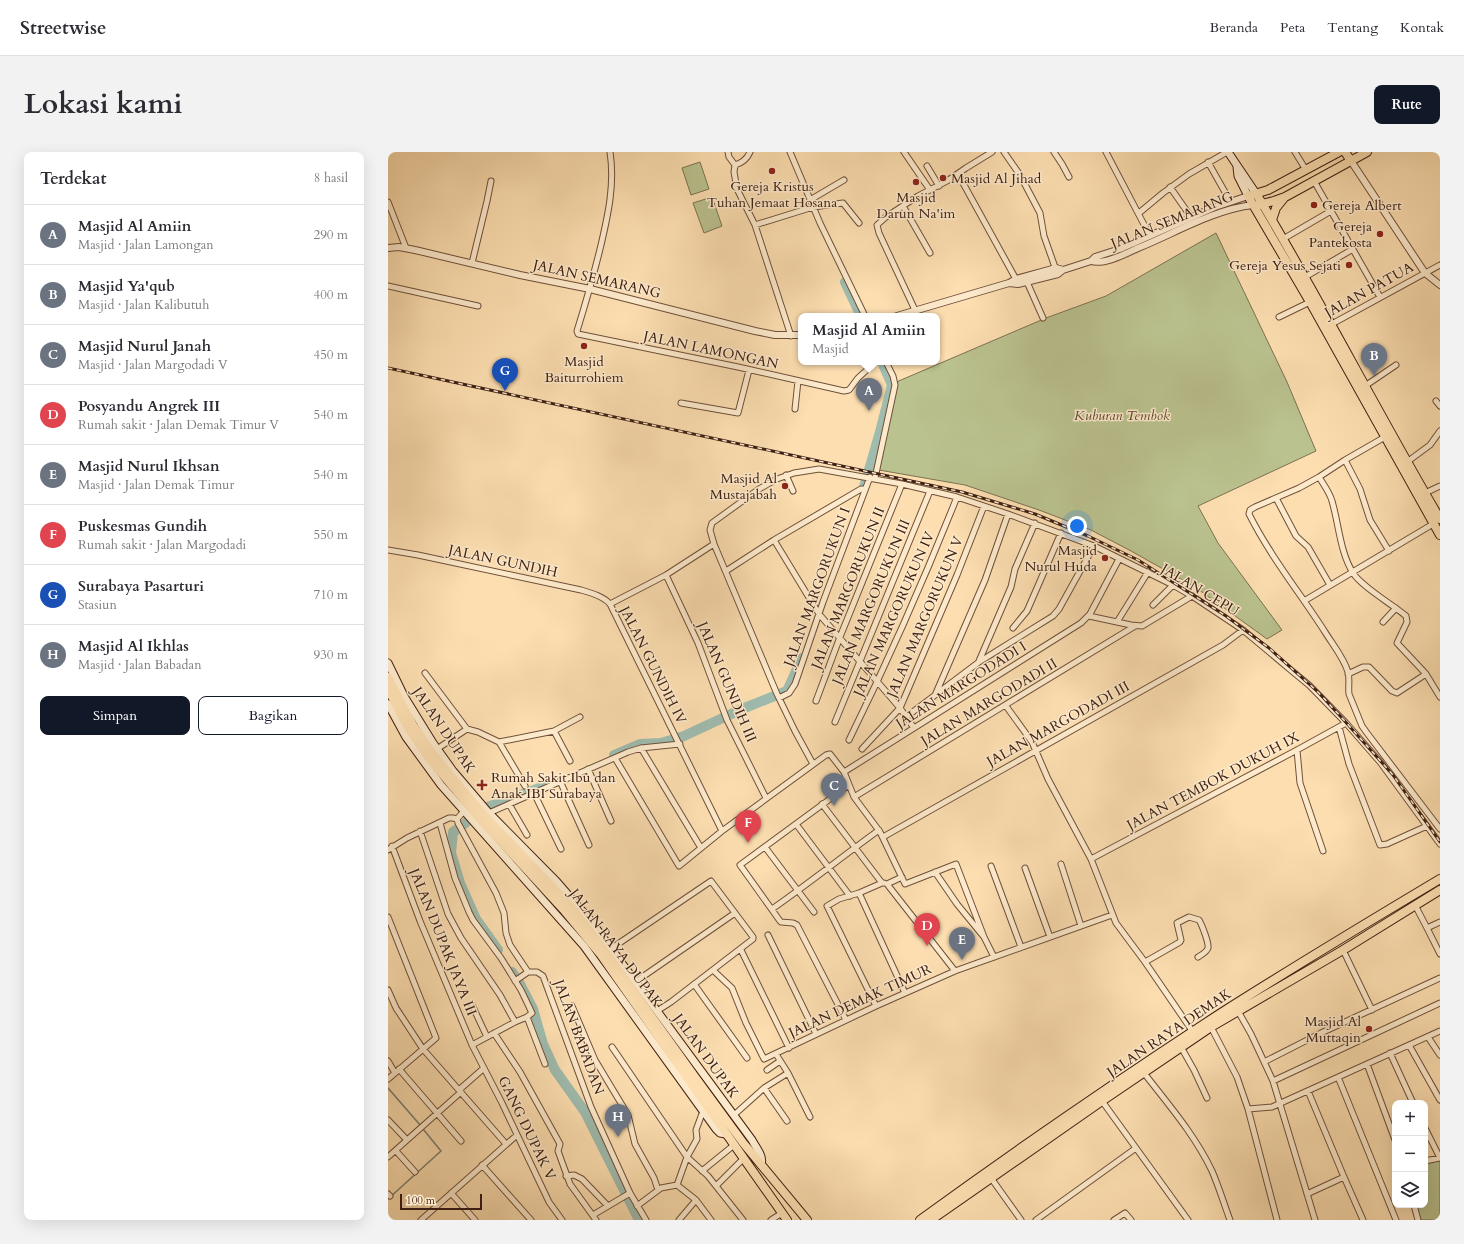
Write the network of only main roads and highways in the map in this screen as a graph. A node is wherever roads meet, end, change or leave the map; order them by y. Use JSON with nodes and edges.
{"nodes":[{"id":1,"x":1339,"y":152,"type":"edge"},
{"id":2,"x":1345,"y":152,"type":"edge"},
{"id":3,"x":1367,"y":152,"type":"edge"},
{"id":4,"x":1230,"y":153,"type":"edge"},
{"id":5,"x":1351,"y":161,"type":"junction"},
{"id":6,"x":1253,"y":195,"type":"junction"},
{"id":7,"x":1285,"y":197,"type":"junction"},
{"id":8,"x":1262,"y":204,"type":"junction"},
{"id":9,"x":1253,"y":205,"type":"junction"},
{"id":10,"x":1272,"y":220,"type":"junction"},
{"id":11,"x":1328,"y":326,"type":"junction"},
{"id":12,"x":1438,"y":520,"type":"edge"},
{"id":13,"x":1440,"y":535,"type":"edge"},
{"id":14,"x":388,"y":664,"type":"edge"},
{"id":15,"x":388,"y":677,"type":"edge"},
{"id":16,"x":395,"y":690,"type":"edge"},
{"id":17,"x":388,"y":704,"type":"edge"},
{"id":18,"x":436,"y":767,"type":"junction"},
{"id":19,"x":478,"y":813,"type":"junction"},
{"id":20,"x":1440,"y":879,"type":"edge"},
{"id":21,"x":1440,"y":890,"type":"edge"},
{"id":22,"x":1302,"y":963,"type":"junction"},
{"id":23,"x":610,"y":968,"type":"junction"},
{"id":24,"x":1307,"y":971,"type":"junction"},
{"id":25,"x":603,"y":973,"type":"junction"},
{"id":26,"x":726,"y":1134,"type":"junction"},
{"id":27,"x":1021,"y":1153,"type":"junction"},
{"id":28,"x":761,"y":1165,"type":"junction"},
{"id":29,"x":787,"y":1220,"type":"edge"},
{"id":30,"x":807,"y":1220,"type":"edge"},
{"id":31,"x":920,"y":1220,"type":"edge"},
{"id":32,"x":931,"y":1220,"type":"edge"}],
"edges":[{"from":1,"to":6,"type":"main road"},
{"from":2,"to":5,"type":"main road"},
{"from":3,"to":5,"type":"main road","name":"JALAN SEMARANG"},
{"from":4,"to":6,"type":"main road"},
{"from":5,"to":7,"type":"main road","name":"JALAN SEMARANG"},
{"from":6,"to":8,"type":"main road"},
{"from":6,"to":9,"type":"main road"},
{"from":7,"to":8,"type":"main road","name":"JALAN SEMARANG"},
{"from":7,"to":10,"type":"main road"},
{"from":8,"to":9,"type":"main road","name":"JALAN SEMARANG"},
{"from":8,"to":10,"type":"main road"},
{"from":9,"to":11,"type":"main road"},
{"from":10,"to":11,"type":"main road"},
{"from":11,"to":12,"type":"main road"},
{"from":11,"to":12,"type":"main road"},
{"from":12,"to":13,"type":"main road"},
{"from":14,"to":16,"type":"main road","name":"JALAN DUPAK"},
{"from":15,"to":16,"type":"main road","name":"JALAN RAYA DUPAK"},
{"from":16,"to":18,"type":"main road","name":"JALAN RAYA DUPAK"},
{"from":16,"to":19,"type":"main road","name":"JALAN DUPAK"},
{"from":17,"to":18,"type":"main road","name":"JALAN DUPAK"},
{"from":18,"to":19,"type":"main road","name":"JALAN RAYA DUPAK"},
{"from":18,"to":19,"type":"main road","name":"JALAN DUPAK"},
{"from":19,"to":23,"type":"main road","name":"JALAN RAYA DUPAK"},
{"from":19,"to":25,"type":"main road","name":"JALAN DUPAK"},
{"from":19,"to":28,"type":"main road","name":"JALAN RAYA DUPAK"},
{"from":19,"to":28,"type":"main road","name":"JALAN DUPAK"},
{"from":20,"to":22,"type":"main road","name":"JALAN RAYA DEMAK"},
{"from":21,"to":24,"type":"main road","name":"JALAN RAYA DEMAK"},
{"from":22,"to":24,"type":"main road"},
{"from":22,"to":27,"type":"main road","name":"JALAN RAYA DEMAK"},
{"from":23,"to":25,"type":"main road"},
{"from":23,"to":26,"type":"main road","name":"JALAN RAYA DUPAK"},
{"from":24,"to":27,"type":"main road","name":"JALAN RAYA DEMAK"},
{"from":25,"to":26,"type":"main road","name":"JALAN DUPAK"},
{"from":26,"to":29,"type":"main road","name":"JALAN RAYA DUPAK"},
{"from":27,"to":31,"type":"main road","name":"JALAN RAYA DEMAK"},
{"from":27,"to":32,"type":"main road","name":"JALAN RAYA DEMAK"},
{"from":28,"to":30,"type":"main road","name":"JALAN RAYA DUPAK"}]}
